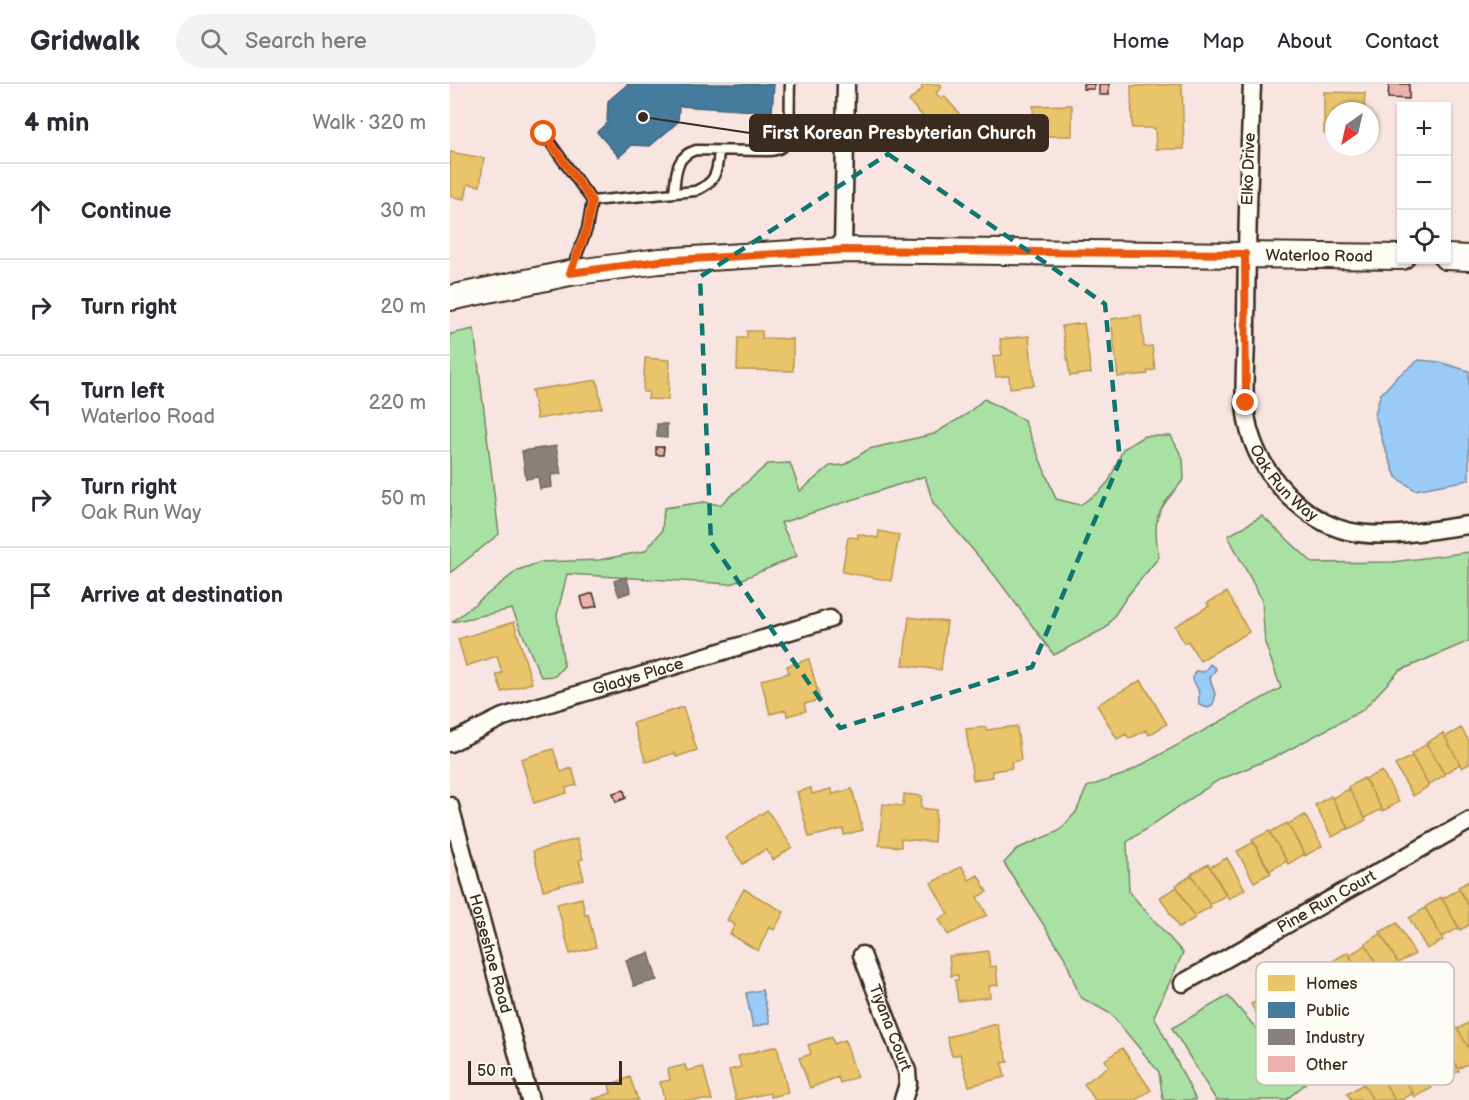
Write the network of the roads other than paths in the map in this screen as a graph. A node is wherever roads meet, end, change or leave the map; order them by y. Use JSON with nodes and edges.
{"nodes":[{"id":1,"x":790,"y":84,"type":"edge"},
{"id":2,"x":846,"y":84,"type":"edge"},
{"id":3,"x":1252,"y":84,"type":"edge"},
{"id":4,"x":544,"y":134,"type":"dead end"},
{"id":5,"x":719,"y":150,"type":"junction"},
{"id":6,"x":674,"y":193,"type":"junction"},
{"id":7,"x":592,"y":201,"type":"junction"},
{"id":8,"x":843,"y":250,"type":"junction"},
{"id":9,"x":1245,"y":254,"type":"junction"},
{"id":10,"x":1397,"y":257,"type":"edge"},
{"id":11,"x":1451,"y":257,"type":"edge"},
{"id":12,"x":1469,"y":258,"type":"edge"},
{"id":13,"x":570,"y":273,"type":"junction"},
{"id":14,"x":450,"y":298,"type":"edge"},
{"id":15,"x":1469,"y":525,"type":"edge"},
{"id":16,"x":830,"y":619,"type":"dead end"},
{"id":17,"x":450,"y":743,"type":"edge"},
{"id":18,"x":450,"y":806,"type":"edge"},
{"id":19,"x":1469,"y":821,"type":"edge"},
{"id":20,"x":862,"y":955,"type":"dead end"},
{"id":21,"x":1183,"y":982,"type":"dead end"},
{"id":22,"x":530,"y":1100,"type":"edge"},
{"id":23,"x":903,"y":1100,"type":"edge"}],
"edges":[{"from":1,"to":5,"type":"lane"},
{"from":2,"to":8,"type":"street"},
{"from":3,"to":9,"type":"street","name":"Elko Drive"},
{"from":4,"to":7,"type":"lane"},
{"from":5,"to":6,"type":"lane"},
{"from":5,"to":6,"type":"lane"},
{"from":6,"to":7,"type":"lane"},
{"from":7,"to":13,"type":"lane"},
{"from":8,"to":9,"type":"main road","name":"Waterloo Road"},
{"from":8,"to":13,"type":"main road","name":"Waterloo Road"},
{"from":9,"to":10,"type":"main road","name":"Waterloo Road"},
{"from":9,"to":15,"type":"street","name":"Oak Run Way"},
{"from":11,"to":12,"type":"main road"},
{"from":13,"to":14,"type":"main road","name":"Waterloo Road"},
{"from":16,"to":17,"type":"street","name":"Gladys Place"},
{"from":18,"to":22,"type":"street","name":"Horseshoe Road"},
{"from":19,"to":21,"type":"street","name":"Pine Run Court"},
{"from":20,"to":23,"type":"street","name":"Tiyana Court"}]}
